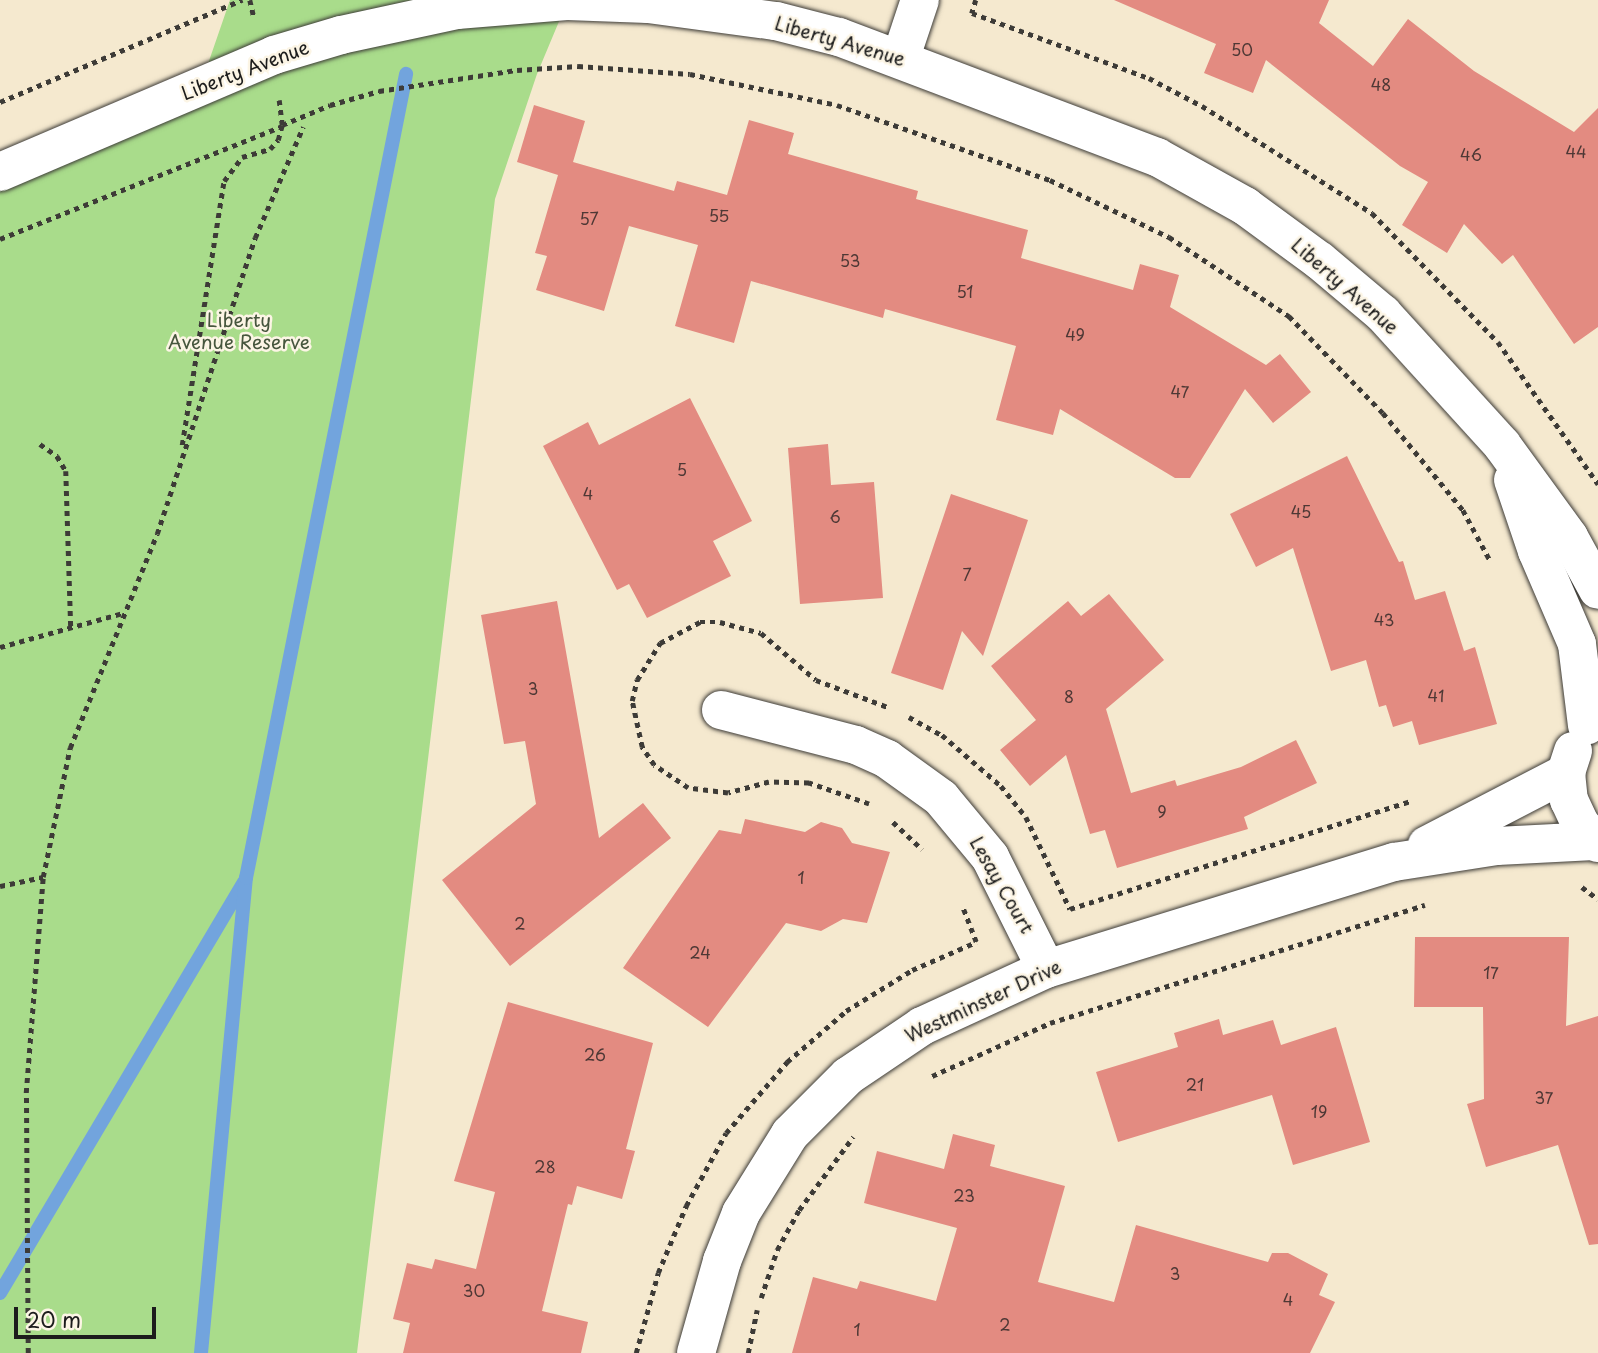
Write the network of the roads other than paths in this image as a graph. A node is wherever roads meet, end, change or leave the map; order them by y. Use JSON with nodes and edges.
{"nodes":[{"id":1,"x":920,"y":0,"type":"edge"},
{"id":2,"x":901,"y":57,"type":"junction"},
{"id":3,"x":0,"y":172,"type":"edge"},
{"id":4,"x":1502,"y":445,"type":"junction"},
{"id":5,"x":1598,"y":590,"type":"edge"},
{"id":6,"x":721,"y":710,"type":"dead end"},
{"id":7,"x":1592,"y":721,"type":"edge"},
{"id":8,"x":1566,"y":773,"type":"junction"},
{"id":9,"x":1596,"y":842,"type":"edge"},
{"id":10,"x":1394,"y":862,"type":"junction"},
{"id":11,"x":1046,"y":969,"type":"junction"},
{"id":12,"x":696,"y":1353,"type":"edge"}],
"edges":[{"from":1,"to":2,"type":"street"},
{"from":2,"to":3,"type":"street","name":"Liberty Avenue"},
{"from":2,"to":4,"type":"street","name":"Liberty Avenue"},
{"from":4,"to":5,"type":"street","name":"Liberty Avenue"},
{"from":4,"to":7,"type":"street","name":"Liberty Avenue"},
{"from":6,"to":11,"type":"street","name":"Lesay Court"},
{"from":7,"to":8,"type":"street"},
{"from":8,"to":9,"type":"street"},
{"from":8,"to":10,"type":"street","name":"Westminster Drive"},
{"from":9,"to":10,"type":"street","name":"Westminster Drive"},
{"from":10,"to":11,"type":"street","name":"Westminster Drive"},
{"from":11,"to":12,"type":"street","name":"Westminster Drive"}]}
